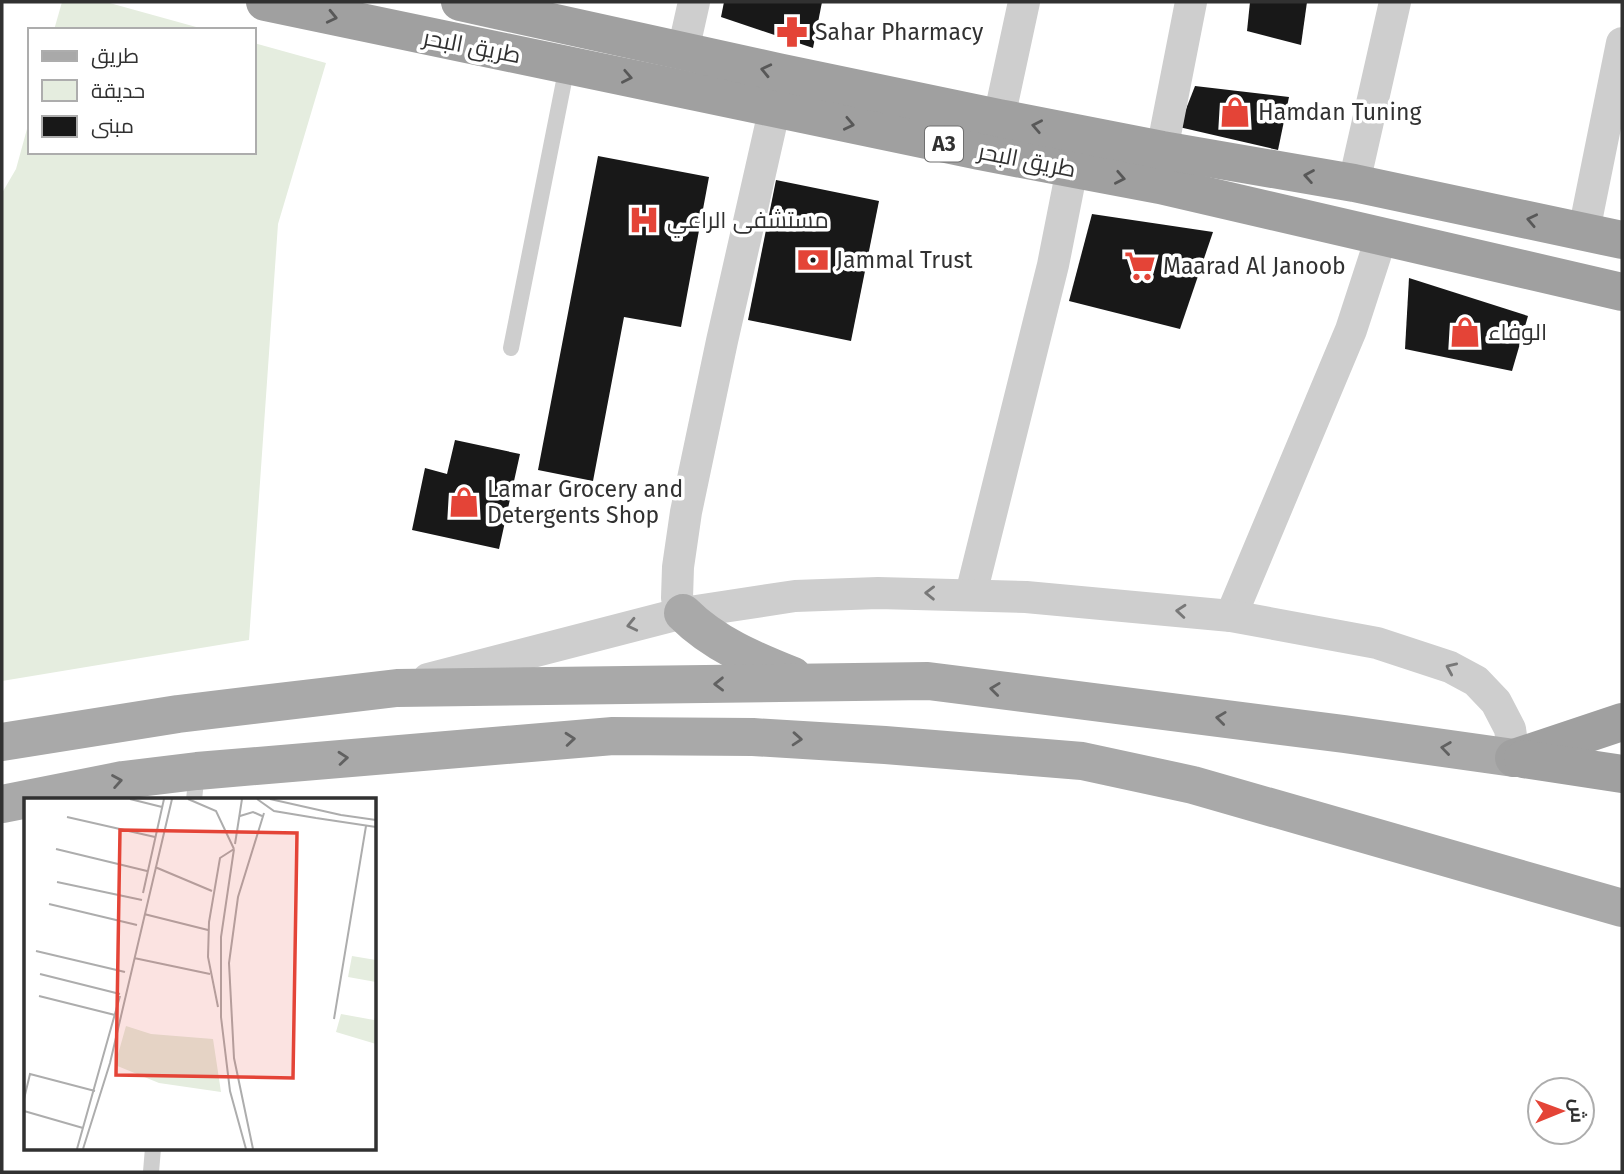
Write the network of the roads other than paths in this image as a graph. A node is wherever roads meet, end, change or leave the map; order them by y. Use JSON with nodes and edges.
{"nodes":[{"id":1,"x":265,"y":2,"type":"edge"},
{"id":2,"x":460,"y":2,"type":"edge"},
{"id":3,"x":694,"y":2,"type":"edge"},
{"id":4,"x":1024,"y":2,"type":"edge"},
{"id":5,"x":1191,"y":2,"type":"edge"},
{"id":6,"x":1395,"y":2,"type":"edge"},
{"id":7,"x":541,"y":11,"type":"edge"},
{"id":8,"x":1622,"y":43,"type":"edge"},
{"id":9,"x":683,"y":51,"type":"junction"},
{"id":10,"x":567,"y":66,"type":"junction"},
{"id":11,"x":775,"y":107,"type":"junction"},
{"id":12,"x":999,"y":118,"type":"junction"},
{"id":13,"x":1162,"y":150,"type":"junction"},
{"id":14,"x":1072,"y":169,"type":"junction"},
{"id":15,"x":1353,"y":183,"type":"junction"},
{"id":16,"x":1584,"y":231,"type":"junction"},
{"id":17,"x":1381,"y":237,"type":"junction"},
{"id":18,"x":1622,"y":240,"type":"edge"},
{"id":19,"x":1622,"y":292,"type":"edge"},
{"id":20,"x":511,"y":348,"type":"dead end"},
{"id":21,"x":971,"y":594,"type":"junction"},
{"id":22,"x":683,"y":613,"type":"junction"},
{"id":23,"x":1231,"y":616,"type":"junction"},
{"id":24,"x":808,"y":682,"type":"junction"},
{"id":25,"x":397,"y":688,"type":"junction"},
{"id":26,"x":1622,"y":722,"type":"edge"},
{"id":27,"x":2,"y":742,"type":"edge"},
{"id":28,"x":1514,"y":758,"type":"junction"},
{"id":29,"x":1622,"y":774,"type":"edge"},
{"id":30,"x":195,"y":785,"type":"edge"},
{"id":31,"x":32,"y":798,"type":"edge"},
{"id":32,"x":24,"y":800,"type":"edge"},
{"id":33,"x":2,"y":804,"type":"edge"},
{"id":34,"x":1622,"y":908,"type":"edge"},
{"id":35,"x":153,"y":1150,"type":"edge"},
{"id":36,"x":150,"y":1172,"type":"edge"}],
"edges":[{"from":1,"to":10,"type":"highway","name":"طريق البحر","number":"A3","one_way":true},
{"from":2,"to":7,"type":"highway","name":"طريق البحر","number":"A3"},
{"from":3,"to":9,"type":"street"},
{"from":4,"to":12,"type":"street"},
{"from":5,"to":13,"type":"street"},
{"from":6,"to":15,"type":"street"},
{"from":7,"to":9,"type":"highway","name":"طريق البحر","number":"A3"},
{"from":8,"to":16,"type":"street"},
{"from":12,"to":9,"type":"highway","name":"طريق البحر","number":"A3","one_way":true},
{"from":10,"to":11,"type":"highway","name":"طريق البحر","number":"A3","one_way":true},
{"from":10,"to":20,"type":"lane"},
{"from":11,"to":14,"type":"highway","name":"طريق البحر","number":"A3","one_way":true},
{"from":11,"to":22,"type":"street"},
{"from":13,"to":12,"type":"highway","name":"طريق البحر","number":"A3","one_way":true},
{"from":15,"to":13,"type":"highway","name":"طريق البحر","number":"A3","one_way":true},
{"from":14,"to":17,"type":"highway","name":"طريق البحر","number":"A3","one_way":true},
{"from":14,"to":21,"type":"street"},
{"from":16,"to":15,"type":"highway","name":"طريق البحر","number":"A3","one_way":true},
{"from":16,"to":18,"type":"highway","name":"طريق البحر","number":"A3"},
{"from":17,"to":19,"type":"highway","name":"طريق البحر","number":"A3"},
{"from":17,"to":23,"type":"street"},
{"from":21,"to":22,"type":"street","one_way":true},
{"from":23,"to":21,"type":"street","one_way":true},
{"from":22,"to":24,"type":"main road"},
{"from":22,"to":25,"type":"street","one_way":true},
{"from":28,"to":23,"type":"street","one_way":true},
{"from":24,"to":25,"type":"main road","one_way":true},
{"from":28,"to":24,"type":"main road","one_way":true},
{"from":25,"to":27,"type":"main road"},
{"from":26,"to":28,"type":"highway"},
{"from":28,"to":29,"type":"highway"},
{"from":31,"to":30,"type":"main road","one_way":true},
{"from":30,"to":34,"type":"main road","one_way":true},
{"from":33,"to":32,"type":"main road","one_way":true},
{"from":35,"to":36,"type":"lane"}]}
